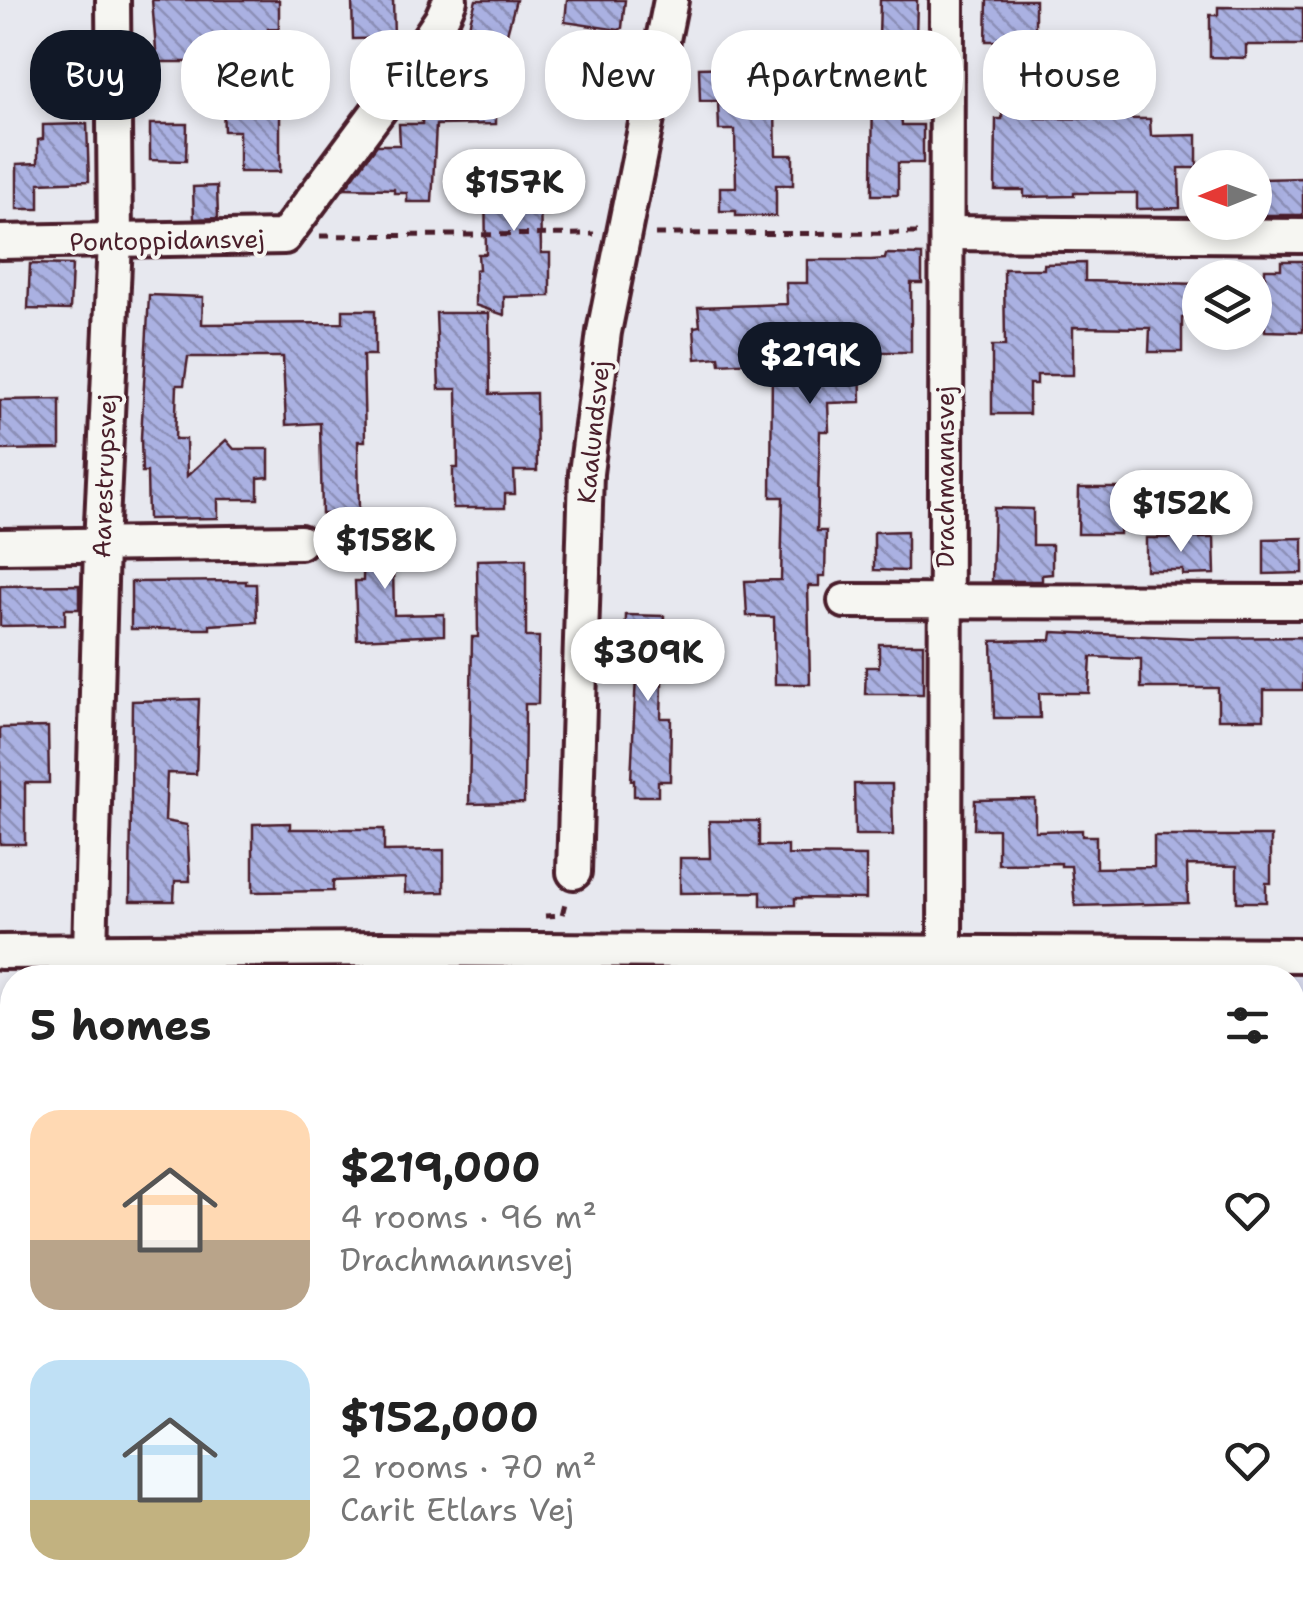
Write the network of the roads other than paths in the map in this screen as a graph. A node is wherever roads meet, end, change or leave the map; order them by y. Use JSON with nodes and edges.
{"nodes":[{"id":1,"x":114,"y":0,"type":"edge"},
{"id":2,"x":450,"y":0,"type":"edge"},
{"id":3,"x":671,"y":0,"type":"edge"},
{"id":4,"x":947,"y":0,"type":"edge"},
{"id":5,"x":947,"y":233,"type":"junction"},
{"id":6,"x":1303,"y":236,"type":"edge"},
{"id":7,"x":0,"y":242,"type":"edge"},
{"id":8,"x":114,"y":242,"type":"junction"},
{"id":9,"x":300,"y":542,"type":"dead end"},
{"id":10,"x":101,"y":545,"type":"junction"},
{"id":11,"x":0,"y":546,"type":"edge"},
{"id":12,"x":845,"y":600,"type":"dead end"},
{"id":13,"x":944,"y":601,"type":"junction"},
{"id":14,"x":1303,"y":602,"type":"edge"},
{"id":15,"x":574,"y":872,"type":"dead end"},
{"id":16,"x":0,"y":952,"type":"edge"},
{"id":17,"x":90,"y":952,"type":"junction"},
{"id":18,"x":945,"y":954,"type":"junction"},
{"id":19,"x":1303,"y":955,"type":"edge"},
{"id":20,"x":771,"y":965,"type":"edge"}],
"edges":[{"from":1,"to":8,"type":"street","name":"Aarestrupsvej"},
{"from":2,"to":8,"type":"street","name":"Pontoppidansvej"},
{"from":3,"to":15,"type":"street","name":"Kaalundsvej"},
{"from":4,"to":5,"type":"street","name":"Drachmannsvej"},
{"from":5,"to":6,"type":"street"},
{"from":5,"to":13,"type":"street","name":"Drachmannsvej"},
{"from":7,"to":8,"type":"street","name":"Pontoppidansvej"},
{"from":8,"to":10,"type":"street","name":"Aarestrupsvej"},
{"from":9,"to":10,"type":"street"},
{"from":10,"to":11,"type":"street"},
{"from":10,"to":17,"type":"street","name":"Aarestrupsvej"},
{"from":12,"to":13,"type":"street"},
{"from":13,"to":14,"type":"street"},
{"from":13,"to":18,"type":"street","name":"Drachmannsvej"},
{"from":16,"to":17,"type":"street"},
{"from":17,"to":20,"type":"street"},
{"from":18,"to":19,"type":"street"},
{"from":18,"to":20,"type":"street"}]}
